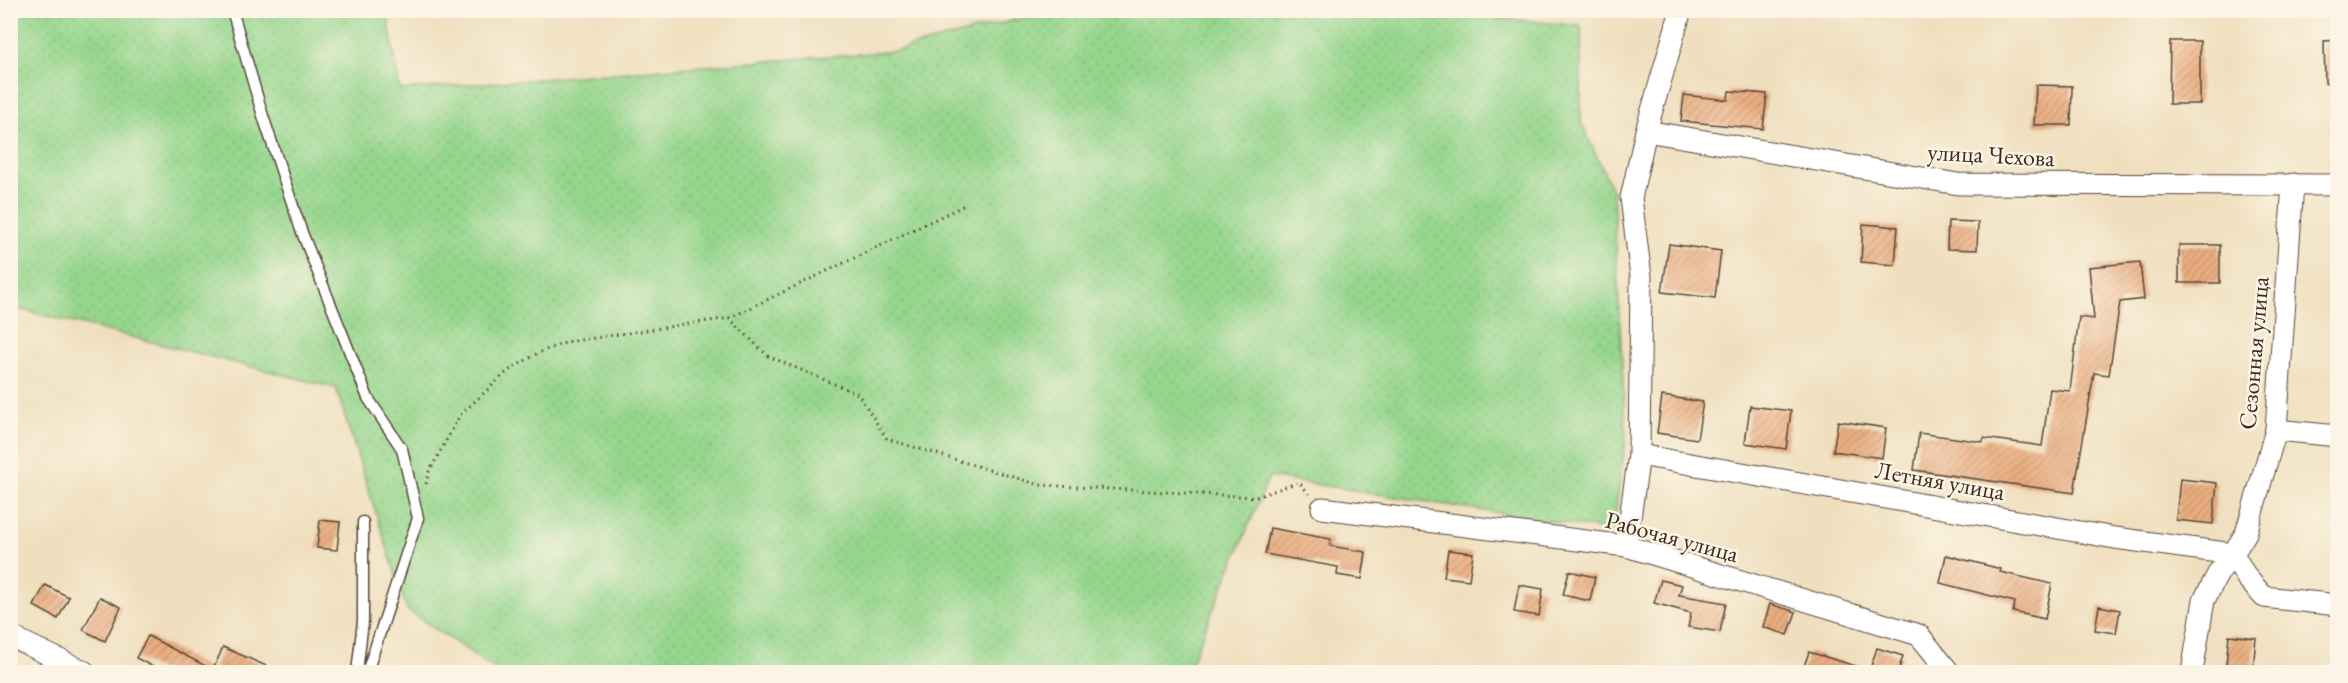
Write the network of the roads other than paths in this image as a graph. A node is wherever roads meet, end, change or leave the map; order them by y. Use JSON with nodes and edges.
{"nodes":[{"id":1,"x":232,"y":10,"type":"edge"},
{"id":2,"x":1682,"y":10,"type":"edge"},
{"id":3,"x":1646,"y":131,"type":"junction"},
{"id":4,"x":2293,"y":184,"type":"junction"},
{"id":5,"x":2337,"y":185,"type":"edge"},
{"id":6,"x":2276,"y":430,"type":"junction"},
{"id":7,"x":2337,"y":436,"type":"edge"},
{"id":8,"x":1640,"y":455,"type":"junction"},
{"id":9,"x":1322,"y":508,"type":"road end"},
{"id":10,"x":363,"y":522,"type":"dead end"},
{"id":11,"x":1626,"y":546,"type":"junction"},
{"id":12,"x":2233,"y":554,"type":"junction"},
{"id":13,"x":2337,"y":605,"type":"edge"},
{"id":14,"x":10,"y":636,"type":"edge"},
{"id":15,"x":85,"y":672,"type":"edge"},
{"id":16,"x":357,"y":672,"type":"edge"},
{"id":17,"x":367,"y":672,"type":"edge"},
{"id":18,"x":1949,"y":672,"type":"edge"},
{"id":19,"x":2192,"y":672,"type":"edge"}],
"edges":[{"from":1,"to":17,"type":"lane"},
{"from":2,"to":3,"type":"street"},
{"from":3,"to":4,"type":"street","name":"улица Чехова"},
{"from":3,"to":8,"type":"street"},
{"from":4,"to":5,"type":"street","name":"улица Чехова"},
{"from":4,"to":6,"type":"street","name":"Сезонная улица"},
{"from":6,"to":7,"type":"street"},
{"from":6,"to":12,"type":"street","name":"Сезонная улица"},
{"from":8,"to":11,"type":"street"},
{"from":8,"to":12,"type":"street","name":"Летняя улица"},
{"from":9,"to":11,"type":"street","name":"Рабочая улица"},
{"from":10,"to":16,"type":"lane"},
{"from":11,"to":18,"type":"street","name":"Рабочая улица"},
{"from":12,"to":13,"type":"street"},
{"from":12,"to":19,"type":"street","name":"Сезонная улица"},
{"from":14,"to":15,"type":"street"}]}
